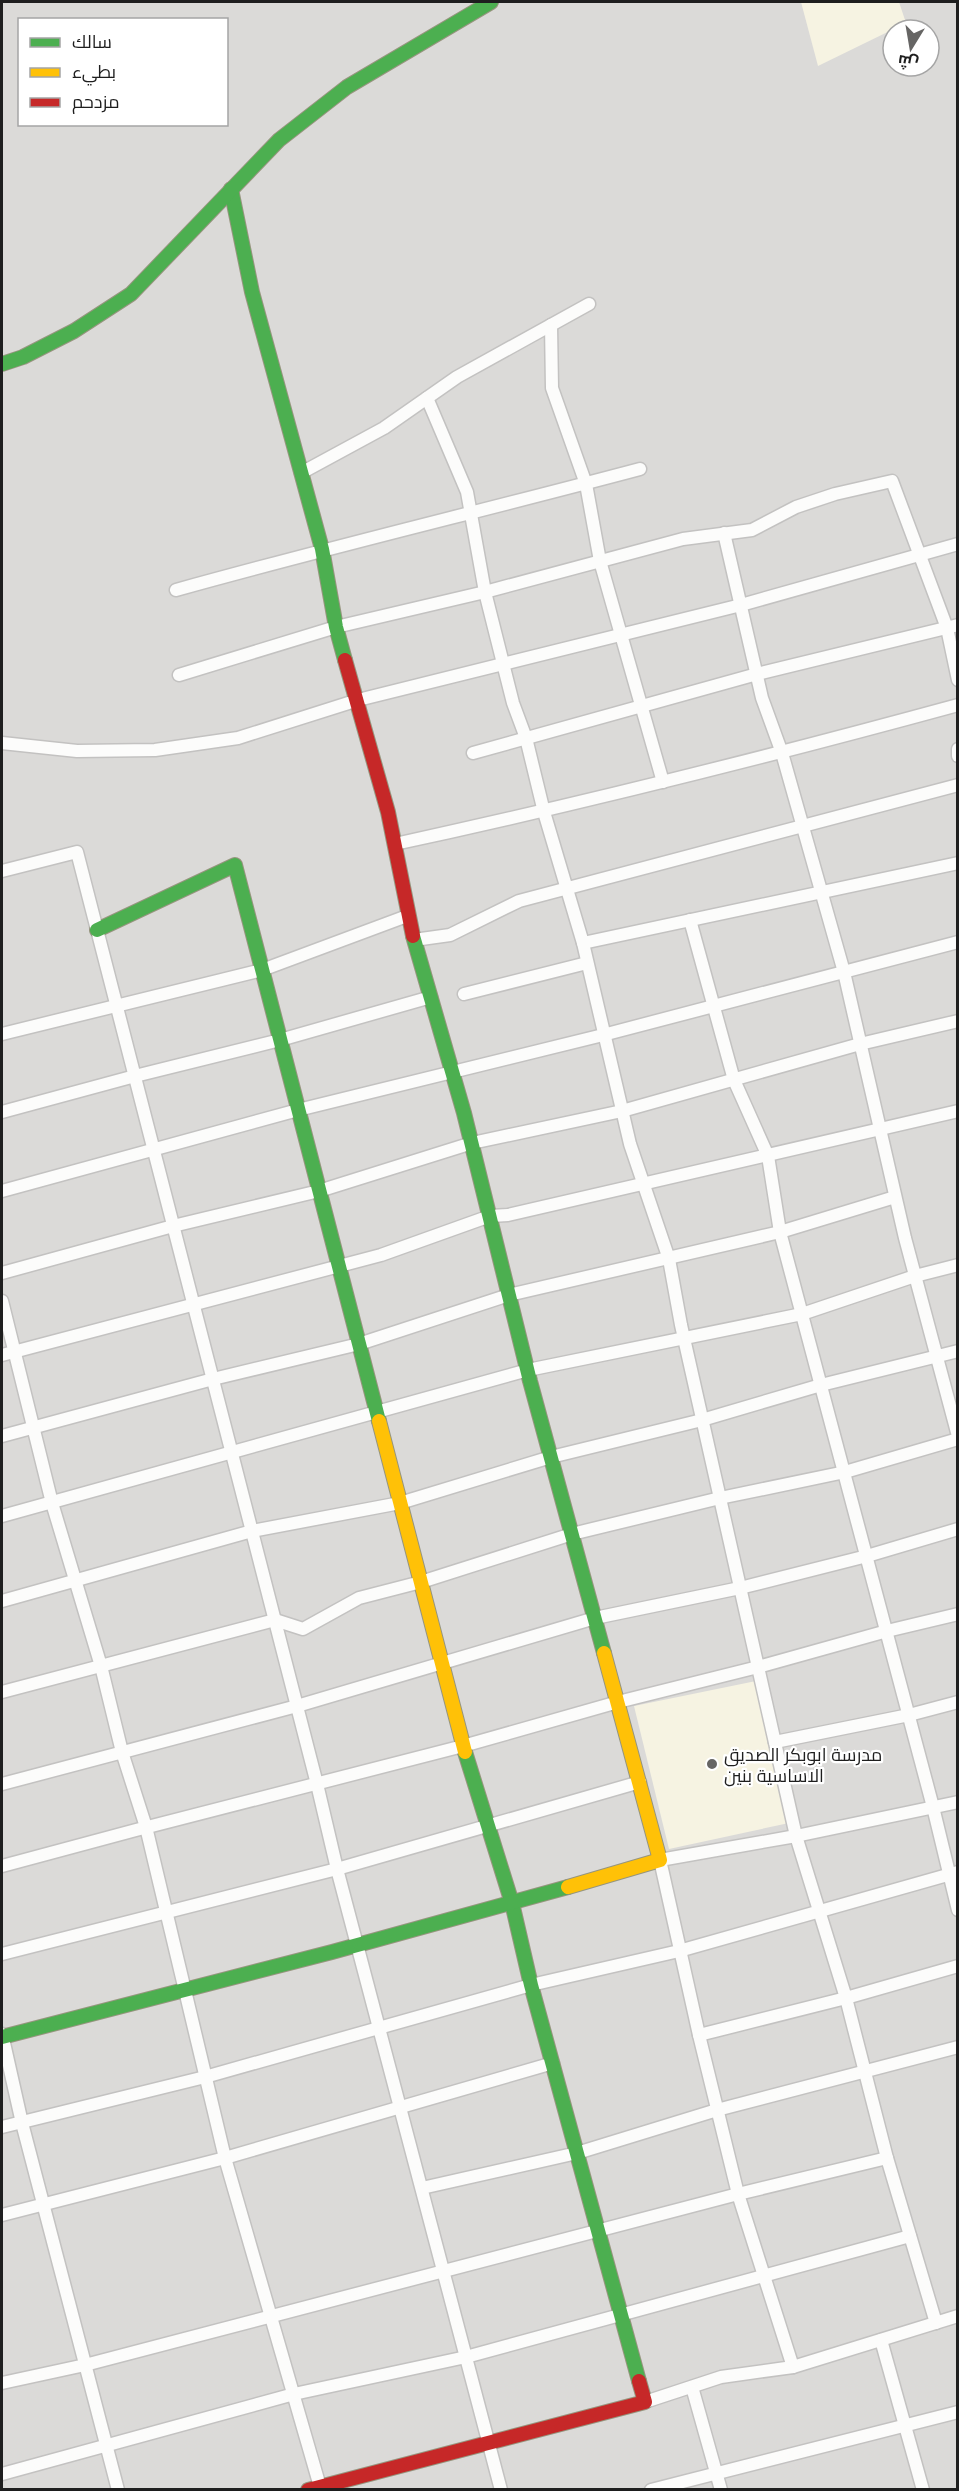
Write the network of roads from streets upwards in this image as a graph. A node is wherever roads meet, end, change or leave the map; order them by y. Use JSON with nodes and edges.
{"nodes":[{"id":1,"x":491,"y":2,"type":"edge"},
{"id":2,"x":231,"y":189,"type":"junction"},
{"id":3,"x":589,"y":304,"type":"dead end"},
{"id":4,"x":551,"y":326,"type":"junction"},
{"id":5,"x":2,"y":364,"type":"edge"},
{"id":6,"x":427,"y":398,"type":"junction"},
{"id":7,"x":640,"y":469,"type":"dead end"},
{"id":8,"x":301,"y":473,"type":"junction"},
{"id":9,"x":586,"y":484,"type":"junction"},
{"id":10,"x":472,"y":514,"type":"junction"},
{"id":11,"x":724,"y":533,"type":"junction"},
{"id":12,"x":957,"y":544,"type":"edge"},
{"id":13,"x":322,"y":549,"type":"junction"},
{"id":14,"x":920,"y":555,"type":"junction"},
{"id":15,"x":600,"y":561,"type":"junction"},
{"id":16,"x":176,"y":590,"type":"dead end"},
{"id":17,"x":485,"y":592,"type":"junction"},
{"id":18,"x":741,"y":606,"type":"junction"},
{"id":19,"x":336,"y":627,"type":"junction"},
{"id":20,"x":952,"y":627,"type":"edge"},
{"id":21,"x":622,"y":634,"type":"junction"},
{"id":22,"x":505,"y":663,"type":"junction"},
{"id":23,"x":757,"y":674,"type":"junction"},
{"id":24,"x":179,"y":675,"type":"dead end"},
{"id":25,"x":957,"y":680,"type":"edge"},
{"id":26,"x":358,"y":700,"type":"junction"},
{"id":27,"x":957,"y":705,"type":"edge"},
{"id":28,"x":642,"y":706,"type":"junction"},
{"id":29,"x":526,"y":738,"type":"junction"},
{"id":30,"x":2,"y":743,"type":"edge"},
{"id":31,"x":957,"y":749,"type":"edge"},
{"id":32,"x":473,"y":753,"type":"dead end"},
{"id":33,"x":782,"y":753,"type":"junction"},
{"id":34,"x":957,"y":756,"type":"edge"},
{"id":35,"x":663,"y":782,"type":"junction"},
{"id":36,"x":957,"y":785,"type":"edge"},
{"id":37,"x":544,"y":812,"type":"junction"},
{"id":38,"x":802,"y":825,"type":"junction"},
{"id":39,"x":394,"y":844,"type":"junction"},
{"id":40,"x":957,"y":863,"type":"edge"},
{"id":41,"x":2,"y":871,"type":"edge"},
{"id":42,"x":567,"y":887,"type":"junction"},
{"id":43,"x":820,"y":892,"type":"junction"},
{"id":44,"x":407,"y":916,"type":"junction"},
{"id":45,"x":690,"y":920,"type":"junction"},
{"id":46,"x":97,"y":930,"type":"junction"},
{"id":47,"x":414,"y":940,"type":"junction"},
{"id":48,"x":957,"y":942,"type":"edge"},
{"id":49,"x":583,"y":943,"type":"junction"},
{"id":50,"x":587,"y":963,"type":"junction"},
{"id":51,"x":262,"y":970,"type":"junction"},
{"id":52,"x":844,"y":972,"type":"junction"},
{"id":53,"x":464,"y":994,"type":"dead end"},
{"id":54,"x":430,"y":997,"type":"junction"},
{"id":55,"x":116,"y":1005,"type":"junction"},
{"id":56,"x":714,"y":1006,"type":"junction"},
{"id":57,"x":957,"y":1021,"type":"edge"},
{"id":58,"x":2,"y":1034,"type":"edge"},
{"id":59,"x":603,"y":1035,"type":"junction"},
{"id":60,"x":280,"y":1040,"type":"junction"},
{"id":61,"x":860,"y":1044,"type":"junction"},
{"id":62,"x":452,"y":1071,"type":"junction"},
{"id":63,"x":135,"y":1076,"type":"junction"},
{"id":64,"x":734,"y":1080,"type":"junction"},
{"id":65,"x":298,"y":1110,"type":"junction"},
{"id":66,"x":622,"y":1111,"type":"junction"},
{"id":67,"x":957,"y":1111,"type":"edge"},
{"id":68,"x":2,"y":1112,"type":"edge"},
{"id":69,"x":880,"y":1130,"type":"junction"},
{"id":70,"x":472,"y":1143,"type":"junction"},
{"id":71,"x":154,"y":1151,"type":"junction"},
{"id":72,"x":768,"y":1156,"type":"junction"},
{"id":73,"x":644,"y":1184,"type":"junction"},
{"id":74,"x":2,"y":1191,"type":"edge"},
{"id":75,"x":319,"y":1191,"type":"junction"},
{"id":76,"x":895,"y":1197,"type":"junction"},
{"id":77,"x":490,"y":1216,"type":"junction"},
{"id":78,"x":173,"y":1226,"type":"junction"},
{"id":79,"x":780,"y":1232,"type":"junction"},
{"id":80,"x":669,"y":1259,"type":"junction"},
{"id":81,"x":957,"y":1265,"type":"edge"},
{"id":82,"x":339,"y":1266,"type":"junction"},
{"id":83,"x":2,"y":1273,"type":"edge"},
{"id":84,"x":915,"y":1276,"type":"junction"},
{"id":85,"x":509,"y":1294,"type":"junction"},
{"id":86,"x":2,"y":1301,"type":"edge"},
{"id":87,"x":194,"y":1305,"type":"junction"},
{"id":88,"x":802,"y":1314,"type":"junction"},
{"id":89,"x":685,"y":1340,"type":"junction"},
{"id":90,"x":359,"y":1344,"type":"junction"},
{"id":91,"x":957,"y":1351,"type":"edge"},
{"id":92,"x":7,"y":1353,"type":"edge"},
{"id":93,"x":936,"y":1357,"type":"junction"},
{"id":94,"x":528,"y":1370,"type":"junction"},
{"id":95,"x":213,"y":1379,"type":"junction"},
{"id":96,"x":821,"y":1385,"type":"junction"},
{"id":97,"x":377,"y":1414,"type":"junction"},
{"id":98,"x":702,"y":1420,"type":"junction"},
{"id":99,"x":32,"y":1428,"type":"junction"},
{"id":100,"x":2,"y":1436,"type":"edge"},
{"id":101,"x":957,"y":1438,"type":"edge"},
{"id":102,"x":232,"y":1454,"type":"junction"},
{"id":103,"x":551,"y":1457,"type":"junction"},
{"id":104,"x":845,"y":1472,"type":"junction"},
{"id":105,"x":720,"y":1498,"type":"junction"},
{"id":106,"x":52,"y":1503,"type":"junction"},
{"id":107,"x":400,"y":1503,"type":"junction"},
{"id":108,"x":2,"y":1516,"type":"edge"},
{"id":109,"x":957,"y":1529,"type":"edge"},
{"id":110,"x":252,"y":1532,"type":"junction"},
{"id":111,"x":572,"y":1534,"type":"junction"},
{"id":112,"x":867,"y":1556,"type":"junction"},
{"id":113,"x":75,"y":1580,"type":"junction"},
{"id":114,"x":421,"y":1582,"type":"junction"},
{"id":115,"x":740,"y":1588,"type":"junction"},
{"id":116,"x":2,"y":1600,"type":"edge"},
{"id":117,"x":957,"y":1614,"type":"edge"},
{"id":118,"x":595,"y":1618,"type":"junction"},
{"id":119,"x":275,"y":1620,"type":"junction"},
{"id":120,"x":887,"y":1631,"type":"junction"},
{"id":121,"x":441,"y":1663,"type":"junction"},
{"id":122,"x":101,"y":1666,"type":"junction"},
{"id":123,"x":758,"y":1667,"type":"junction"},
{"id":124,"x":2,"y":1692,"type":"edge"},
{"id":125,"x":618,"y":1702,"type":"junction"},
{"id":126,"x":957,"y":1702,"type":"edge"},
{"id":127,"x":297,"y":1706,"type":"junction"},
{"id":128,"x":909,"y":1715,"type":"junction"},
{"id":129,"x":775,"y":1742,"type":"junction"},
{"id":130,"x":463,"y":1746,"type":"junction"},
{"id":131,"x":122,"y":1752,"type":"junction"},
{"id":132,"x":640,"y":1782,"type":"junction"},
{"id":133,"x":2,"y":1784,"type":"edge"},
{"id":134,"x":317,"y":1784,"type":"junction"},
{"id":135,"x":957,"y":1802,"type":"edge"},
{"id":136,"x":933,"y":1807,"type":"junction"},
{"id":137,"x":486,"y":1826,"type":"junction"},
{"id":138,"x":146,"y":1827,"type":"junction"},
{"id":139,"x":796,"y":1836,"type":"junction"},
{"id":140,"x":660,"y":1860,"type":"junction"},
{"id":141,"x":2,"y":1866,"type":"edge"},
{"id":142,"x":337,"y":1869,"type":"junction"},
{"id":143,"x":953,"y":1873,"type":"edge"},
{"id":144,"x":512,"y":1903,"type":"junction"},
{"id":145,"x":957,"y":1910,"type":"edge"},
{"id":146,"x":819,"y":1912,"type":"junction"},
{"id":147,"x":165,"y":1913,"type":"junction"},
{"id":148,"x":357,"y":1945,"type":"junction"},
{"id":149,"x":679,"y":1951,"type":"junction"},
{"id":150,"x":2,"y":1954,"type":"edge"},
{"id":151,"x":957,"y":1966,"type":"edge"},
{"id":152,"x":531,"y":1985,"type":"junction"},
{"id":153,"x":186,"y":1991,"type":"junction"},
{"id":154,"x":846,"y":1998,"type":"junction"},
{"id":155,"x":378,"y":2028,"type":"junction"},
{"id":156,"x":699,"y":2035,"type":"junction"},
{"id":157,"x":2,"y":2036,"type":"edge"},
{"id":158,"x":957,"y":2047,"type":"edge"},
{"id":159,"x":553,"y":2063,"type":"junction"},
{"id":160,"x":864,"y":2070,"type":"junction"},
{"id":161,"x":205,"y":2077,"type":"junction"},
{"id":162,"x":401,"y":2106,"type":"junction"},
{"id":163,"x":717,"y":2110,"type":"junction"},
{"id":164,"x":22,"y":2123,"type":"junction"},
{"id":165,"x":2,"y":2127,"type":"edge"},
{"id":166,"x":578,"y":2152,"type":"junction"},
{"id":167,"x":225,"y":2158,"type":"junction"},
{"id":168,"x":887,"y":2158,"type":"junction"},
{"id":169,"x":422,"y":2188,"type":"junction"},
{"id":170,"x":738,"y":2194,"type":"junction"},
{"id":171,"x":44,"y":2205,"type":"junction"},
{"id":172,"x":2,"y":2215,"type":"edge"},
{"id":173,"x":599,"y":2232,"type":"junction"},
{"id":174,"x":910,"y":2236,"type":"junction"},
{"id":175,"x":443,"y":2271,"type":"junction"},
{"id":176,"x":764,"y":2275,"type":"junction"},
{"id":177,"x":621,"y":2313,"type":"junction"},
{"id":178,"x":272,"y":2315,"type":"junction"},
{"id":179,"x":957,"y":2316,"type":"edge"},
{"id":180,"x":936,"y":2323,"type":"junction"},
{"id":181,"x":881,"y":2340,"type":"junction"},
{"id":182,"x":466,"y":2357,"type":"junction"},
{"id":183,"x":85,"y":2365,"type":"junction"},
{"id":184,"x":793,"y":2367,"type":"junction"},
{"id":185,"x":2,"y":2383,"type":"edge"},
{"id":186,"x":692,"y":2387,"type":"junction"},
{"id":187,"x":294,"y":2394,"type":"junction"},
{"id":188,"x":645,"y":2402,"type":"junction"},
{"id":189,"x":957,"y":2412,"type":"edge"},
{"id":190,"x":904,"y":2426,"type":"junction"},
{"id":191,"x":489,"y":2442,"type":"junction"},
{"id":192,"x":106,"y":2446,"type":"junction"},
{"id":193,"x":716,"y":2473,"type":"junction"},
{"id":194,"x":2,"y":2474,"type":"edge"},
{"id":195,"x":317,"y":2489,"type":"edge"},
{"id":196,"x":118,"y":2490,"type":"edge"},
{"id":197,"x":501,"y":2490,"type":"edge"},
{"id":198,"x":651,"y":2490,"type":"edge"},
{"id":199,"x":722,"y":2490,"type":"edge"},
{"id":200,"x":923,"y":2490,"type":"edge"}],
"edges":[{"from":1,"to":2,"type":"street"},
{"from":2,"to":5,"type":"street"},
{"from":2,"to":8,"type":"street"},
{"from":3,"to":4,"type":"street"},
{"from":4,"to":6,"type":"street"},
{"from":4,"to":9,"type":"street"},
{"from":6,"to":8,"type":"street"},
{"from":6,"to":10,"type":"street"},
{"from":7,"to":9,"type":"street"},
{"from":8,"to":13,"type":"street"},
{"from":9,"to":10,"type":"street"},
{"from":9,"to":15,"type":"street"},
{"from":10,"to":13,"type":"street"},
{"from":10,"to":17,"type":"street"},
{"from":11,"to":14,"type":"street"},
{"from":11,"to":15,"type":"street"},
{"from":11,"to":18,"type":"street"},
{"from":12,"to":14,"type":"street"},
{"from":13,"to":16,"type":"street"},
{"from":13,"to":19,"type":"street"},
{"from":14,"to":18,"type":"street"},
{"from":14,"to":20,"type":"street"},
{"from":15,"to":17,"type":"street"},
{"from":15,"to":21,"type":"street"},
{"from":17,"to":19,"type":"street"},
{"from":17,"to":22,"type":"street"},
{"from":18,"to":21,"type":"street"},
{"from":18,"to":23,"type":"street"},
{"from":19,"to":24,"type":"street"},
{"from":19,"to":26,"type":"street"},
{"from":20,"to":23,"type":"street"},
{"from":20,"to":25,"type":"street"},
{"from":21,"to":22,"type":"street"},
{"from":21,"to":28,"type":"street"},
{"from":22,"to":26,"type":"street"},
{"from":22,"to":29,"type":"street"},
{"from":23,"to":28,"type":"street"},
{"from":23,"to":33,"type":"street"},
{"from":26,"to":30,"type":"street"},
{"from":26,"to":39,"type":"street"},
{"from":27,"to":33,"type":"street"},
{"from":28,"to":29,"type":"street"},
{"from":28,"to":35,"type":"street"},
{"from":29,"to":32,"type":"street"},
{"from":29,"to":37,"type":"street"},
{"from":31,"to":34,"type":"street"},
{"from":33,"to":35,"type":"street"},
{"from":33,"to":38,"type":"street"},
{"from":35,"to":37,"type":"street"},
{"from":36,"to":38,"type":"street"},
{"from":37,"to":39,"type":"street"},
{"from":37,"to":42,"type":"street"},
{"from":38,"to":42,"type":"street"},
{"from":38,"to":43,"type":"street"},
{"from":39,"to":44,"type":"street"},
{"from":40,"to":43,"type":"street"},
{"from":41,"to":46,"type":"street"},
{"from":42,"to":47,"type":"street"},
{"from":42,"to":49,"type":"street"},
{"from":43,"to":45,"type":"street"},
{"from":43,"to":52,"type":"street"},
{"from":44,"to":47,"type":"street"},
{"from":44,"to":51,"type":"street"},
{"from":45,"to":49,"type":"street"},
{"from":45,"to":56,"type":"street"},
{"from":46,"to":51,"type":"street"},
{"from":46,"to":55,"type":"street"},
{"from":47,"to":54,"type":"street"},
{"from":48,"to":52,"type":"street"},
{"from":49,"to":50,"type":"street"},
{"from":50,"to":53,"type":"street"},
{"from":50,"to":59,"type":"street"},
{"from":51,"to":55,"type":"street"},
{"from":51,"to":60,"type":"street"},
{"from":52,"to":56,"type":"street"},
{"from":52,"to":61,"type":"street"},
{"from":54,"to":60,"type":"street"},
{"from":54,"to":62,"type":"street"},
{"from":55,"to":58,"type":"street"},
{"from":55,"to":63,"type":"street"},
{"from":56,"to":59,"type":"street"},
{"from":56,"to":64,"type":"street"},
{"from":57,"to":61,"type":"street"},
{"from":59,"to":62,"type":"street"},
{"from":59,"to":66,"type":"street"},
{"from":60,"to":63,"type":"street"},
{"from":60,"to":65,"type":"street"},
{"from":61,"to":64,"type":"street"},
{"from":61,"to":69,"type":"street"},
{"from":62,"to":65,"type":"street"},
{"from":62,"to":70,"type":"street"},
{"from":63,"to":68,"type":"street"},
{"from":63,"to":71,"type":"street"},
{"from":64,"to":66,"type":"street"},
{"from":64,"to":72,"type":"street"},
{"from":65,"to":71,"type":"street"},
{"from":65,"to":75,"type":"street"},
{"from":66,"to":70,"type":"street"},
{"from":66,"to":73,"type":"street"},
{"from":67,"to":69,"type":"street"},
{"from":69,"to":72,"type":"street"},
{"from":69,"to":76,"type":"street"},
{"from":70,"to":75,"type":"street"},
{"from":70,"to":77,"type":"street"},
{"from":71,"to":74,"type":"street"},
{"from":71,"to":78,"type":"street"},
{"from":72,"to":73,"type":"street"},
{"from":72,"to":79,"type":"street"},
{"from":73,"to":77,"type":"street"},
{"from":73,"to":80,"type":"street"},
{"from":75,"to":78,"type":"street"},
{"from":75,"to":82,"type":"street"},
{"from":76,"to":79,"type":"street"},
{"from":76,"to":84,"type":"street"},
{"from":77,"to":82,"type":"street"},
{"from":77,"to":85,"type":"street"},
{"from":78,"to":83,"type":"street"},
{"from":78,"to":87,"type":"street"},
{"from":79,"to":80,"type":"street"},
{"from":79,"to":88,"type":"street"},
{"from":80,"to":85,"type":"street"},
{"from":80,"to":89,"type":"street"},
{"from":81,"to":84,"type":"street"},
{"from":82,"to":87,"type":"street"},
{"from":82,"to":90,"type":"street"},
{"from":84,"to":88,"type":"street"},
{"from":84,"to":93,"type":"street"},
{"from":85,"to":90,"type":"street"},
{"from":85,"to":94,"type":"street"},
{"from":86,"to":92,"type":"street"},
{"from":87,"to":92,"type":"street"},
{"from":87,"to":95,"type":"street"},
{"from":88,"to":89,"type":"street"},
{"from":88,"to":96,"type":"street"},
{"from":89,"to":94,"type":"street"},
{"from":89,"to":98,"type":"street"},
{"from":90,"to":95,"type":"street"},
{"from":90,"to":97,"type":"street"},
{"from":91,"to":93,"type":"street"},
{"from":92,"to":99,"type":"street"},
{"from":93,"to":96,"type":"street"},
{"from":93,"to":101,"type":"street"},
{"from":94,"to":97,"type":"street"},
{"from":94,"to":103,"type":"street"},
{"from":95,"to":99,"type":"street"},
{"from":95,"to":102,"type":"street"},
{"from":96,"to":98,"type":"street"},
{"from":96,"to":104,"type":"street"},
{"from":97,"to":102,"type":"street"},
{"from":97,"to":107,"type":"street"},
{"from":98,"to":103,"type":"street"},
{"from":98,"to":105,"type":"street"},
{"from":99,"to":100,"type":"street"},
{"from":99,"to":106,"type":"street"},
{"from":101,"to":104,"type":"street"},
{"from":102,"to":106,"type":"street"},
{"from":102,"to":110,"type":"street"},
{"from":103,"to":107,"type":"street"},
{"from":103,"to":111,"type":"street"},
{"from":104,"to":105,"type":"street"},
{"from":104,"to":112,"type":"street"},
{"from":105,"to":111,"type":"street"},
{"from":105,"to":115,"type":"street"},
{"from":106,"to":108,"type":"street"},
{"from":106,"to":113,"type":"street"},
{"from":107,"to":110,"type":"street"},
{"from":107,"to":114,"type":"street"},
{"from":109,"to":112,"type":"street"},
{"from":110,"to":113,"type":"street"},
{"from":110,"to":119,"type":"street"},
{"from":111,"to":114,"type":"street"},
{"from":111,"to":118,"type":"street"},
{"from":112,"to":115,"type":"street"},
{"from":112,"to":120,"type":"street"},
{"from":113,"to":116,"type":"street"},
{"from":113,"to":122,"type":"street"},
{"from":114,"to":119,"type":"street"},
{"from":114,"to":121,"type":"street"},
{"from":115,"to":118,"type":"street"},
{"from":115,"to":123,"type":"street"},
{"from":117,"to":120,"type":"street"},
{"from":118,"to":121,"type":"street"},
{"from":118,"to":125,"type":"street"},
{"from":119,"to":122,"type":"street"},
{"from":119,"to":127,"type":"street"},
{"from":120,"to":123,"type":"street"},
{"from":120,"to":128,"type":"street"},
{"from":121,"to":127,"type":"street"},
{"from":121,"to":130,"type":"street"},
{"from":122,"to":124,"type":"street"},
{"from":122,"to":131,"type":"street"},
{"from":123,"to":125,"type":"street"},
{"from":123,"to":129,"type":"street"},
{"from":125,"to":130,"type":"street"},
{"from":125,"to":132,"type":"street"},
{"from":126,"to":128,"type":"street"},
{"from":127,"to":131,"type":"street"},
{"from":127,"to":134,"type":"street"},
{"from":128,"to":129,"type":"street"},
{"from":128,"to":136,"type":"street"},
{"from":129,"to":139,"type":"street"},
{"from":130,"to":134,"type":"street"},
{"from":130,"to":137,"type":"street"},
{"from":131,"to":133,"type":"street"},
{"from":131,"to":138,"type":"street"},
{"from":132,"to":137,"type":"street"},
{"from":132,"to":140,"type":"street"},
{"from":134,"to":138,"type":"street"},
{"from":134,"to":142,"type":"street"},
{"from":135,"to":136,"type":"street"},
{"from":136,"to":139,"type":"street"},
{"from":136,"to":143,"type":"street"},
{"from":137,"to":142,"type":"street"},
{"from":137,"to":144,"type":"street"},
{"from":138,"to":141,"type":"street"},
{"from":138,"to":147,"type":"street"},
{"from":139,"to":140,"type":"street"},
{"from":139,"to":146,"type":"street"},
{"from":140,"to":144,"type":"street"},
{"from":140,"to":149,"type":"street"},
{"from":142,"to":147,"type":"street"},
{"from":142,"to":148,"type":"street"},
{"from":143,"to":145,"type":"street"},
{"from":143,"to":146,"type":"street"},
{"from":144,"to":148,"type":"street"},
{"from":144,"to":152,"type":"street"},
{"from":146,"to":149,"type":"street"},
{"from":146,"to":154,"type":"street"},
{"from":147,"to":150,"type":"street"},
{"from":147,"to":153,"type":"street"},
{"from":148,"to":153,"type":"street"},
{"from":148,"to":155,"type":"street"},
{"from":149,"to":152,"type":"street"},
{"from":149,"to":156,"type":"street"},
{"from":151,"to":154,"type":"street"},
{"from":152,"to":155,"type":"street"},
{"from":152,"to":159,"type":"street"},
{"from":153,"to":157,"type":"street"},
{"from":153,"to":161,"type":"street"},
{"from":154,"to":156,"type":"street"},
{"from":154,"to":160,"type":"street"},
{"from":155,"to":161,"type":"street"},
{"from":155,"to":162,"type":"street"},
{"from":156,"to":163,"type":"street"},
{"from":157,"to":164,"type":"street"},
{"from":158,"to":160,"type":"street"},
{"from":159,"to":162,"type":"street"},
{"from":159,"to":166,"type":"street"},
{"from":160,"to":163,"type":"street"},
{"from":160,"to":168,"type":"street"},
{"from":161,"to":164,"type":"street"},
{"from":161,"to":167,"type":"street"},
{"from":162,"to":167,"type":"street"},
{"from":162,"to":169,"type":"street"},
{"from":163,"to":166,"type":"street"},
{"from":163,"to":170,"type":"street"},
{"from":164,"to":165,"type":"street"},
{"from":164,"to":171,"type":"street"},
{"from":166,"to":169,"type":"street"},
{"from":166,"to":173,"type":"street"},
{"from":167,"to":171,"type":"street"},
{"from":167,"to":178,"type":"street"},
{"from":168,"to":170,"type":"street"},
{"from":168,"to":174,"type":"street"},
{"from":169,"to":175,"type":"street"},
{"from":170,"to":173,"type":"street"},
{"from":170,"to":176,"type":"street"},
{"from":171,"to":172,"type":"street"},
{"from":171,"to":183,"type":"street"},
{"from":173,"to":175,"type":"street"},
{"from":173,"to":177,"type":"street"},
{"from":174,"to":176,"type":"street"},
{"from":174,"to":180,"type":"street"},
{"from":175,"to":178,"type":"street"},
{"from":175,"to":182,"type":"street"},
{"from":176,"to":177,"type":"street"},
{"from":176,"to":184,"type":"street"},
{"from":177,"to":182,"type":"street"},
{"from":177,"to":188,"type":"street"},
{"from":178,"to":183,"type":"street"},
{"from":178,"to":187,"type":"street"},
{"from":179,"to":180,"type":"street"},
{"from":180,"to":181,"type":"street"},
{"from":181,"to":184,"type":"street"},
{"from":181,"to":190,"type":"street"},
{"from":182,"to":187,"type":"street"},
{"from":182,"to":191,"type":"street"},
{"from":183,"to":185,"type":"street"},
{"from":183,"to":192,"type":"street"},
{"from":184,"to":186,"type":"street"},
{"from":186,"to":188,"type":"street"},
{"from":186,"to":193,"type":"street"},
{"from":187,"to":192,"type":"street"},
{"from":187,"to":195,"type":"street"},
{"from":188,"to":191,"type":"street"},
{"from":189,"to":190,"type":"street"},
{"from":190,"to":193,"type":"street"},
{"from":190,"to":200,"type":"street"},
{"from":191,"to":195,"type":"street"},
{"from":191,"to":197,"type":"street"},
{"from":192,"to":194,"type":"street"},
{"from":192,"to":196,"type":"street"},
{"from":193,"to":198,"type":"street"},
{"from":193,"to":199,"type":"street"}]}
